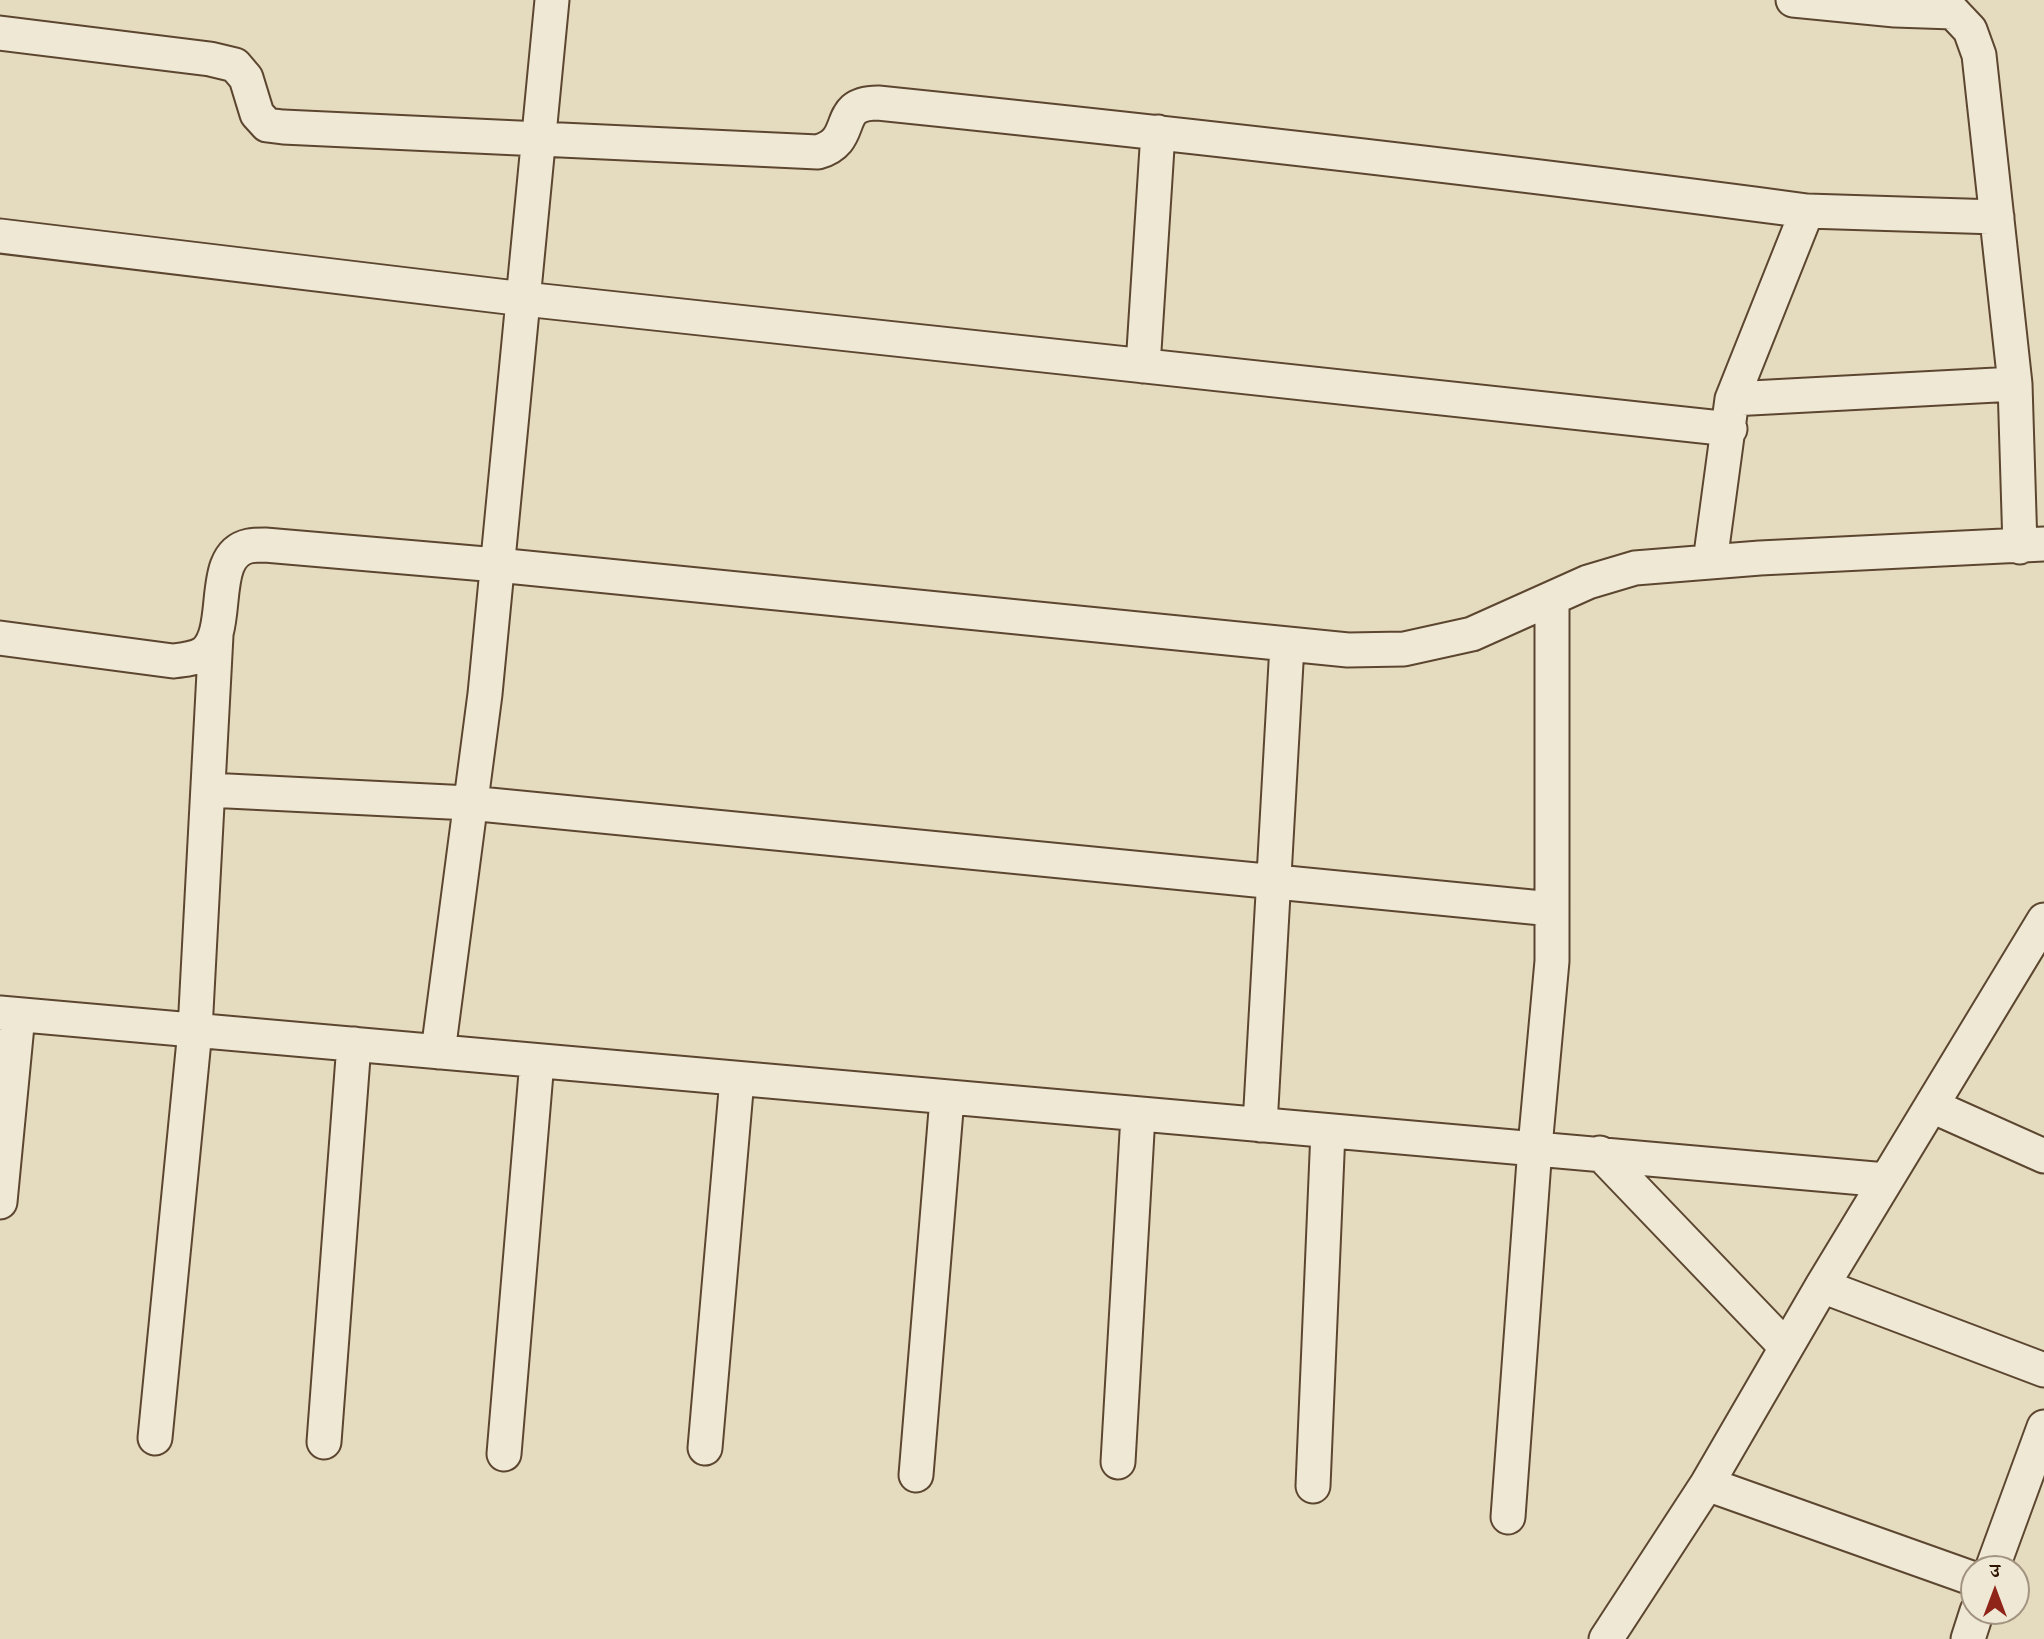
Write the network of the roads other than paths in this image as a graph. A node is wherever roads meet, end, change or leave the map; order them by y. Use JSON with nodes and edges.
{"nodes":[{"id":1,"x":552,"y":0,"type":"edge"},
{"id":2,"x":1793,"y":0,"type":"edge"},
{"id":3,"x":1953,"y":6,"type":"edge"},
{"id":4,"x":0,"y":33,"type":"edge"},
{"id":5,"x":1158,"y":132,"type":"junction"},
{"id":6,"x":540,"y":139,"type":"junction"},
{"id":7,"x":1807,"y":211,"type":"junction"},
{"id":8,"x":1997,"y":217,"type":"junction"},
{"id":9,"x":0,"y":236,"type":"edge"},
{"id":10,"x":524,"y":299,"type":"junction"},
{"id":11,"x":1143,"y":366,"type":"junction"},
{"id":12,"x":2015,"y":384,"type":"junction"},
{"id":13,"x":1731,"y":414,"type":"junction"},
{"id":14,"x":2032,"y":546,"type":"edge"},
{"id":15,"x":1710,"y":562,"type":"junction"},
{"id":16,"x":497,"y":565,"type":"junction"},
{"id":17,"x":1552,"y":599,"type":"junction"},
{"id":18,"x":216,"y":635,"type":"junction"},
{"id":19,"x":0,"y":638,"type":"edge"},
{"id":20,"x":1287,"y":645,"type":"junction"},
{"id":21,"x":208,"y":790,"type":"junction"},
{"id":22,"x":469,"y":803,"type":"junction"},
{"id":23,"x":1273,"y":882,"type":"junction"},
{"id":24,"x":1552,"y":909,"type":"junction"},
{"id":25,"x":2042,"y":927,"type":"edge"},
{"id":26,"x":9,"y":1014,"type":"edge"},
{"id":27,"x":195,"y":1030,"type":"junction"},
{"id":28,"x":354,"y":1044,"type":"junction"},
{"id":29,"x":438,"y":1052,"type":"junction"},
{"id":30,"x":537,"y":1061,"type":"junction"},
{"id":31,"x":737,"y":1079,"type":"junction"},
{"id":32,"x":947,"y":1098,"type":"junction"},
{"id":33,"x":1932,"y":1106,"type":"junction"},
{"id":34,"x":1138,"y":1115,"type":"junction"},
{"id":35,"x":1260,"y":1125,"type":"junction"},
{"id":36,"x":1328,"y":1131,"type":"junction"},
{"id":37,"x":1535,"y":1147,"type":"junction"},
{"id":38,"x":1600,"y":1153,"type":"junction"},
{"id":39,"x":2044,"y":1156,"type":"edge"},
{"id":40,"x":1886,"y":1180,"type":"junction"},
{"id":41,"x":0,"y":1202,"type":"edge"},
{"id":42,"x":1822,"y":1286,"type":"junction"},
{"id":43,"x":1786,"y":1347,"type":"junction"},
{"id":44,"x":2044,"y":1370,"type":"edge"},
{"id":45,"x":2044,"y":1427,"type":"edge"},
{"id":46,"x":155,"y":1438,"type":"dead end"},
{"id":47,"x":324,"y":1442,"type":"dead end"},
{"id":48,"x":705,"y":1448,"type":"dead end"},
{"id":49,"x":504,"y":1454,"type":"dead end"},
{"id":50,"x":1118,"y":1462,"type":"dead end"},
{"id":51,"x":916,"y":1475,"type":"dead end"},
{"id":52,"x":1707,"y":1484,"type":"junction"},
{"id":53,"x":1313,"y":1486,"type":"dead end"},
{"id":54,"x":1508,"y":1517,"type":"dead end"},
{"id":55,"x":1997,"y":1555,"type":"edge"},
{"id":56,"x":1960,"y":1574,"type":"edge"},
{"id":57,"x":1606,"y":1639,"type":"edge"}],
"edges":[{"from":1,"to":6,"type":"street"},
{"from":2,"to":3,"type":"street"},
{"from":3,"to":8,"type":"street"},
{"from":4,"to":6,"type":"street"},
{"from":5,"to":6,"type":"street"},
{"from":5,"to":7,"type":"street"},
{"from":5,"to":11,"type":"street"},
{"from":6,"to":10,"type":"street"},
{"from":7,"to":8,"type":"street"},
{"from":7,"to":13,"type":"street"},
{"from":8,"to":12,"type":"street"},
{"from":9,"to":10,"type":"street"},
{"from":10,"to":11,"type":"street"},
{"from":10,"to":16,"type":"street"},
{"from":11,"to":13,"type":"street"},
{"from":12,"to":13,"type":"street"},
{"from":12,"to":14,"type":"street"},
{"from":13,"to":15,"type":"street"},
{"from":14,"to":15,"type":"street"},
{"from":15,"to":17,"type":"street"},
{"from":16,"to":18,"type":"street"},
{"from":16,"to":20,"type":"street"},
{"from":16,"to":22,"type":"street"},
{"from":17,"to":20,"type":"street"},
{"from":17,"to":24,"type":"street"},
{"from":18,"to":19,"type":"street"},
{"from":18,"to":21,"type":"street"},
{"from":20,"to":23,"type":"street"},
{"from":21,"to":22,"type":"street"},
{"from":21,"to":27,"type":"street"},
{"from":22,"to":23,"type":"street"},
{"from":22,"to":29,"type":"street"},
{"from":23,"to":24,"type":"street"},
{"from":23,"to":35,"type":"street"},
{"from":24,"to":37,"type":"street"},
{"from":25,"to":33,"type":"street"},
{"from":26,"to":27,"type":"street"},
{"from":26,"to":41,"type":"street"},
{"from":27,"to":28,"type":"street"},
{"from":27,"to":46,"type":"street"},
{"from":28,"to":29,"type":"street"},
{"from":28,"to":47,"type":"street"},
{"from":29,"to":30,"type":"street"},
{"from":30,"to":31,"type":"street"},
{"from":30,"to":49,"type":"street"},
{"from":31,"to":32,"type":"street"},
{"from":31,"to":48,"type":"street"},
{"from":32,"to":34,"type":"street"},
{"from":32,"to":51,"type":"street"},
{"from":33,"to":39,"type":"street"},
{"from":33,"to":40,"type":"street"},
{"from":34,"to":35,"type":"street"},
{"from":34,"to":50,"type":"street"},
{"from":35,"to":36,"type":"street"},
{"from":36,"to":37,"type":"street"},
{"from":36,"to":53,"type":"street"},
{"from":37,"to":38,"type":"street"},
{"from":37,"to":54,"type":"street"},
{"from":38,"to":40,"type":"street"},
{"from":38,"to":43,"type":"street"},
{"from":40,"to":42,"type":"street"},
{"from":42,"to":43,"type":"street"},
{"from":42,"to":44,"type":"street"},
{"from":43,"to":52,"type":"street"},
{"from":45,"to":55,"type":"street"},
{"from":52,"to":56,"type":"street"},
{"from":52,"to":57,"type":"street"}]}
